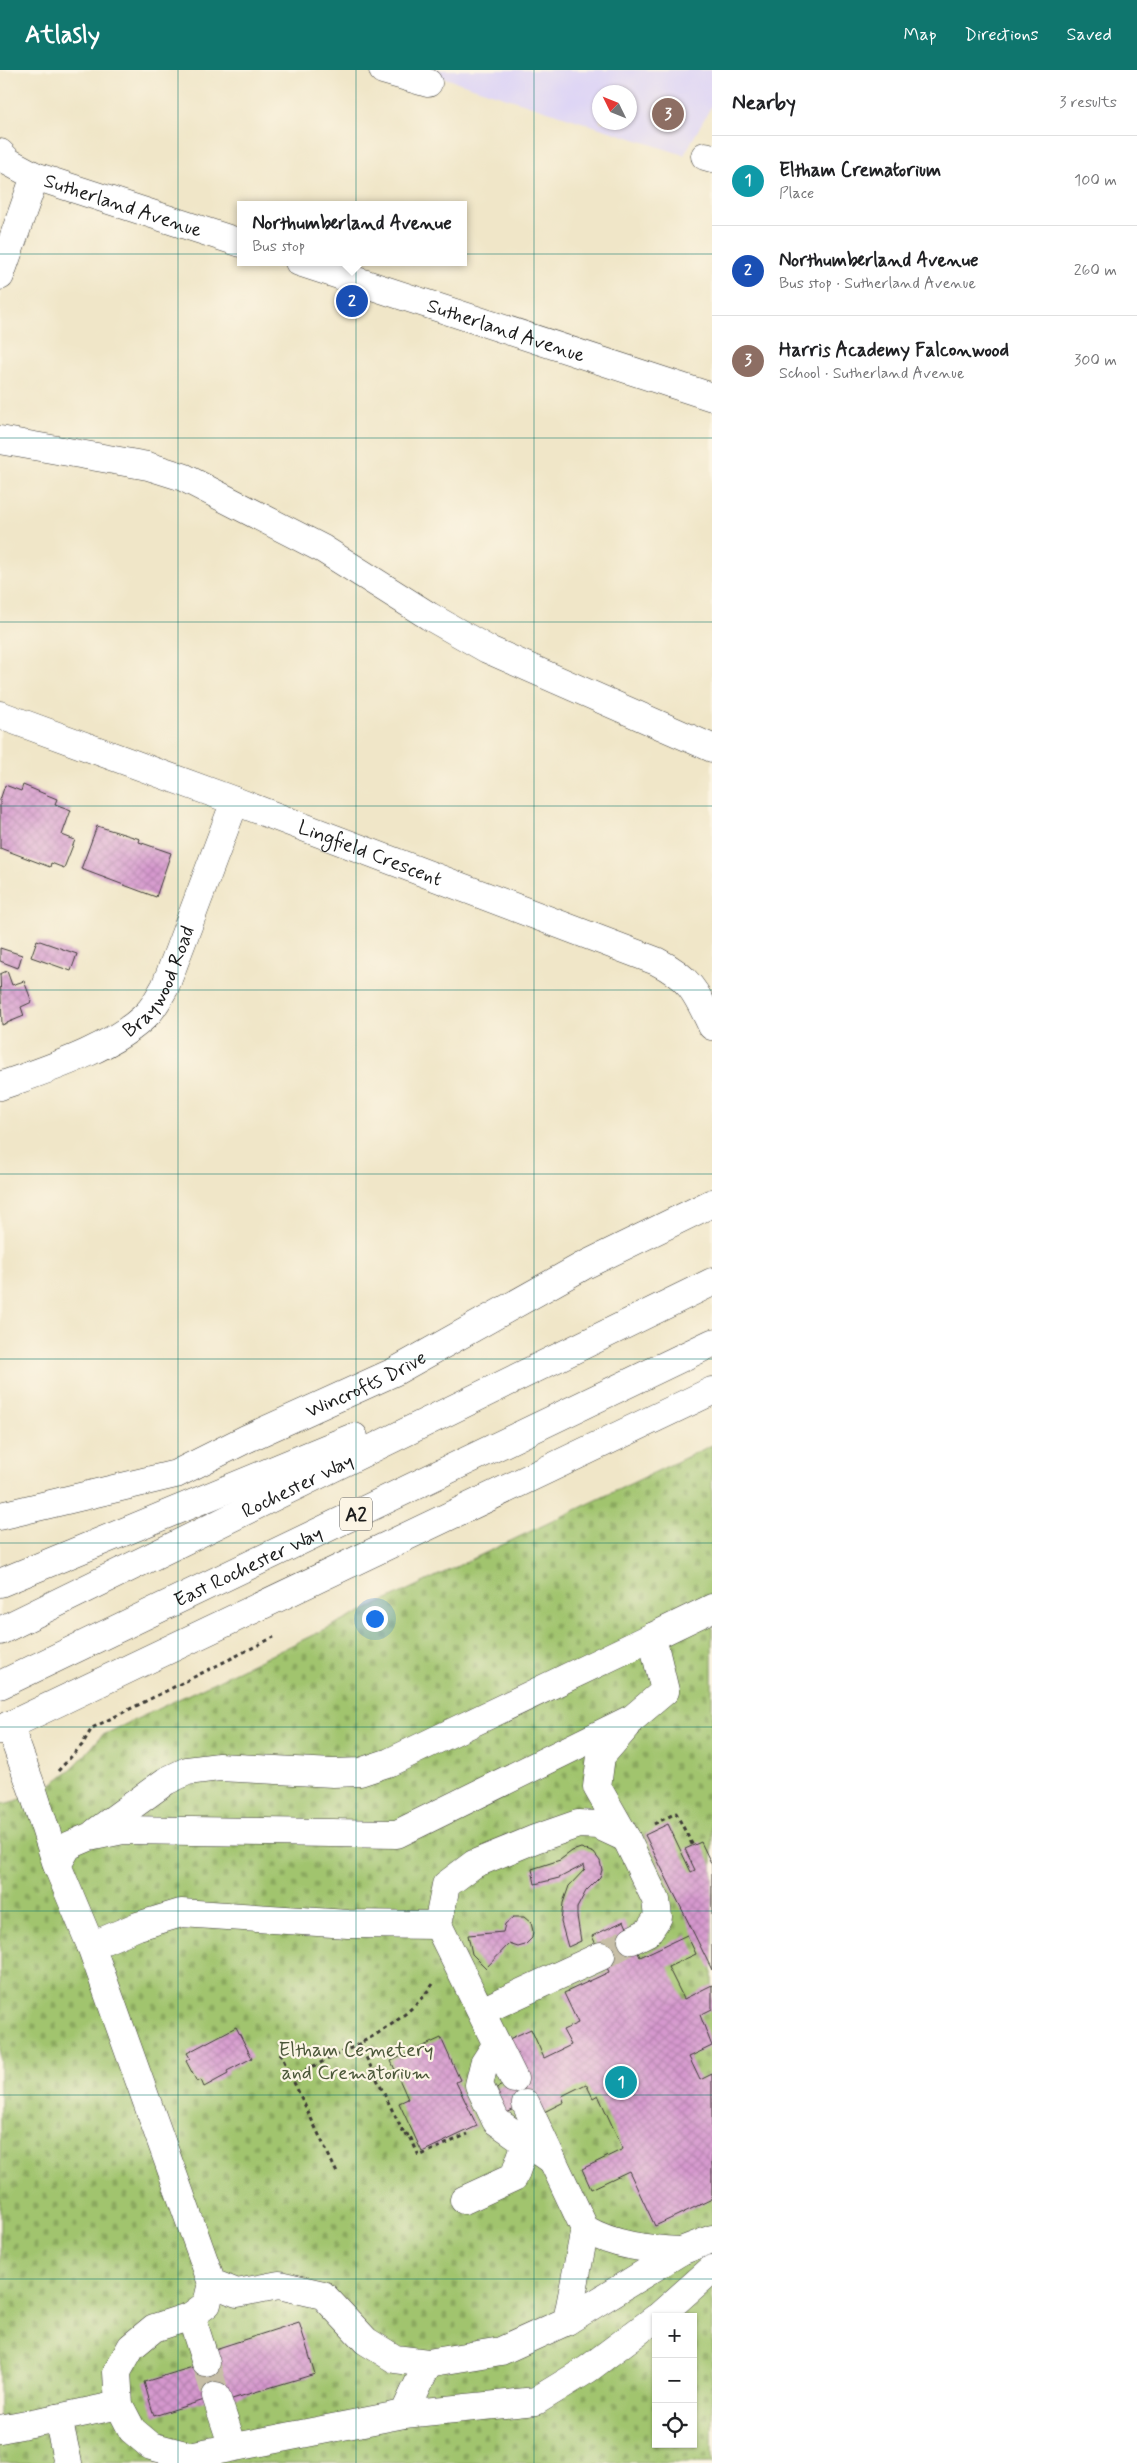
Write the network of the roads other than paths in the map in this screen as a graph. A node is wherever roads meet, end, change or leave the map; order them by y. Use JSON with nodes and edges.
{"nodes":[{"id":1,"x":383,"y":70,"type":"edge"},
{"id":2,"x":428,"y":83,"type":"dead end"},
{"id":3,"x":0,"y":153,"type":"edge"},
{"id":4,"x":35,"y":176,"type":"junction"},
{"id":5,"x":237,"y":242,"type":"edge"},
{"id":6,"x":311,"y":266,"type":"edge"},
{"id":7,"x":0,"y":276,"type":"edge"},
{"id":8,"x":712,"y":397,"type":"edge"},
{"id":9,"x":0,"y":440,"type":"edge"},
{"id":10,"x":0,"y":715,"type":"edge"},
{"id":11,"x":712,"y":748,"type":"edge"},
{"id":12,"x":235,"y":801,"type":"junction"},
{"id":13,"x":712,"y":1026,"type":"edge"},
{"id":14,"x":0,"y":1086,"type":"edge"},
{"id":15,"x":712,"y":1203,"type":"edge"},
{"id":16,"x":712,"y":1282,"type":"edge"},
{"id":17,"x":594,"y":1338,"type":"junction"},
{"id":18,"x":712,"y":1343,"type":"edge"},
{"id":19,"x":712,"y":1391,"type":"edge"},
{"id":20,"x":0,"y":1516,"type":"edge"},
{"id":21,"x":0,"y":1583,"type":"edge"},
{"id":22,"x":712,"y":1608,"type":"edge"},
{"id":23,"x":0,"y":1631,"type":"edge"},
{"id":24,"x":652,"y":1637,"type":"junction"},
{"id":25,"x":0,"y":1685,"type":"edge"},
{"id":26,"x":633,"y":1718,"type":"junction"},
{"id":27,"x":4,"y":1728,"type":"edge"},
{"id":28,"x":89,"y":1837,"type":"junction"},
{"id":29,"x":626,"y":1838,"type":"junction"},
{"id":30,"x":57,"y":1865,"type":"junction"},
{"id":31,"x":438,"y":1925,"type":"junction"},
{"id":32,"x":632,"y":1940,"type":"tunnel mouth"},
{"id":33,"x":91,"y":1946,"type":"junction"},
{"id":34,"x":601,"y":1956,"type":"tunnel mouth"},
{"id":35,"x":482,"y":2011,"type":"junction"},
{"id":36,"x":497,"y":2044,"type":"junction"},
{"id":37,"x":514,"y":2080,"type":"dead end"},
{"id":38,"x":526,"y":2104,"type":"dead end"},
{"id":39,"x":526,"y":2143,"type":"junction"},
{"id":40,"x":552,"y":2160,"type":"junction"},
{"id":41,"x":464,"y":2200,"type":"dead end"},
{"id":42,"x":585,"y":2229,"type":"junction"},
{"id":43,"x":712,"y":2239,"type":"edge"},
{"id":44,"x":681,"y":2251,"type":"junction"},
{"id":45,"x":712,"y":2269,"type":"edge"},
{"id":46,"x":212,"y":2283,"type":"junction"},
{"id":47,"x":663,"y":2313,"type":"edge"},
{"id":48,"x":191,"y":2316,"type":"junction"},
{"id":49,"x":567,"y":2321,"type":"junction"},
{"id":50,"x":652,"y":2322,"type":"edge"},
{"id":51,"x":206,"y":2363,"type":"tunnel mouth"},
{"id":52,"x":428,"y":2363,"type":"junction"},
{"id":53,"x":216,"y":2396,"type":"tunnel mouth"},
{"id":54,"x":119,"y":2405,"type":"junction"},
{"id":55,"x":404,"y":2414,"type":"junction"},
{"id":56,"x":58,"y":2418,"type":"junction"},
{"id":57,"x":0,"y":2429,"type":"edge"},
{"id":58,"x":232,"y":2447,"type":"junction"},
{"id":59,"x":68,"y":2463,"type":"edge"}],
"edges":[{"from":1,"to":2,"type":"main road"},
{"from":3,"to":4,"type":"main road","name":"Sutherland Avenue"},
{"from":4,"to":5,"type":"main road","name":"Sutherland Avenue"},
{"from":4,"to":7,"type":"main road"},
{"from":6,"to":8,"type":"main road","name":"Sutherland Avenue"},
{"from":9,"to":11,"type":"main road"},
{"from":10,"to":12,"type":"main road","name":"Lingfield Crescent"},
{"from":12,"to":13,"type":"main road","name":"Lingfield Crescent"},
{"from":12,"to":14,"type":"main road","name":"Braywood Road"},
{"from":15,"to":20,"type":"main road","name":"Wincrofts Drive"},
{"from":16,"to":17,"type":"main road"},
{"from":17,"to":21,"type":"main road"},
{"from":17,"to":23,"type":"main road","name":"Rochester Way"},
{"from":18,"to":25,"type":"main road","name":"East Rochester Way","number":"A2"},
{"from":19,"to":27,"type":"main road","number":"A2"},
{"from":22,"to":24,"type":"main road"},
{"from":24,"to":26,"type":"main road"},
{"from":24,"to":28,"type":"main road"},
{"from":26,"to":28,"type":"main road"},
{"from":26,"to":29,"type":"main road"},
{"from":27,"to":30,"type":"main road"},
{"from":28,"to":30,"type":"main road"},
{"from":29,"to":31,"type":"main road"},
{"from":29,"to":32,"type":"main road"},
{"from":30,"to":33,"type":"main road"},
{"from":31,"to":33,"type":"main road"},
{"from":31,"to":35,"type":"main road"},
{"from":33,"to":46,"type":"main road"},
{"from":34,"to":35,"type":"main road"},
{"from":35,"to":36,"type":"main road"},
{"from":36,"to":37,"type":"main road"},
{"from":36,"to":39,"type":"main road"},
{"from":38,"to":40,"type":"main road"},
{"from":39,"to":40,"type":"main road"},
{"from":39,"to":41,"type":"main road"},
{"from":40,"to":42,"type":"main road"},
{"from":42,"to":44,"type":"main road"},
{"from":42,"to":49,"type":"main road"},
{"from":43,"to":44,"type":"main road"},
{"from":44,"to":49,"type":"main road"},
{"from":45,"to":47,"type":"main road"},
{"from":46,"to":48,"type":"main road"},
{"from":46,"to":52,"type":"main road"},
{"from":48,"to":51,"type":"main road"},
{"from":48,"to":54,"type":"main road"},
{"from":49,"to":52,"type":"main road"},
{"from":50,"to":55,"type":"main road"},
{"from":52,"to":55,"type":"main road"},
{"from":53,"to":58,"type":"main road"},
{"from":54,"to":56,"type":"main road"},
{"from":54,"to":58,"type":"main road"},
{"from":55,"to":58,"type":"main road"},
{"from":56,"to":57,"type":"main road"},
{"from":56,"to":59,"type":"main road"}]}
